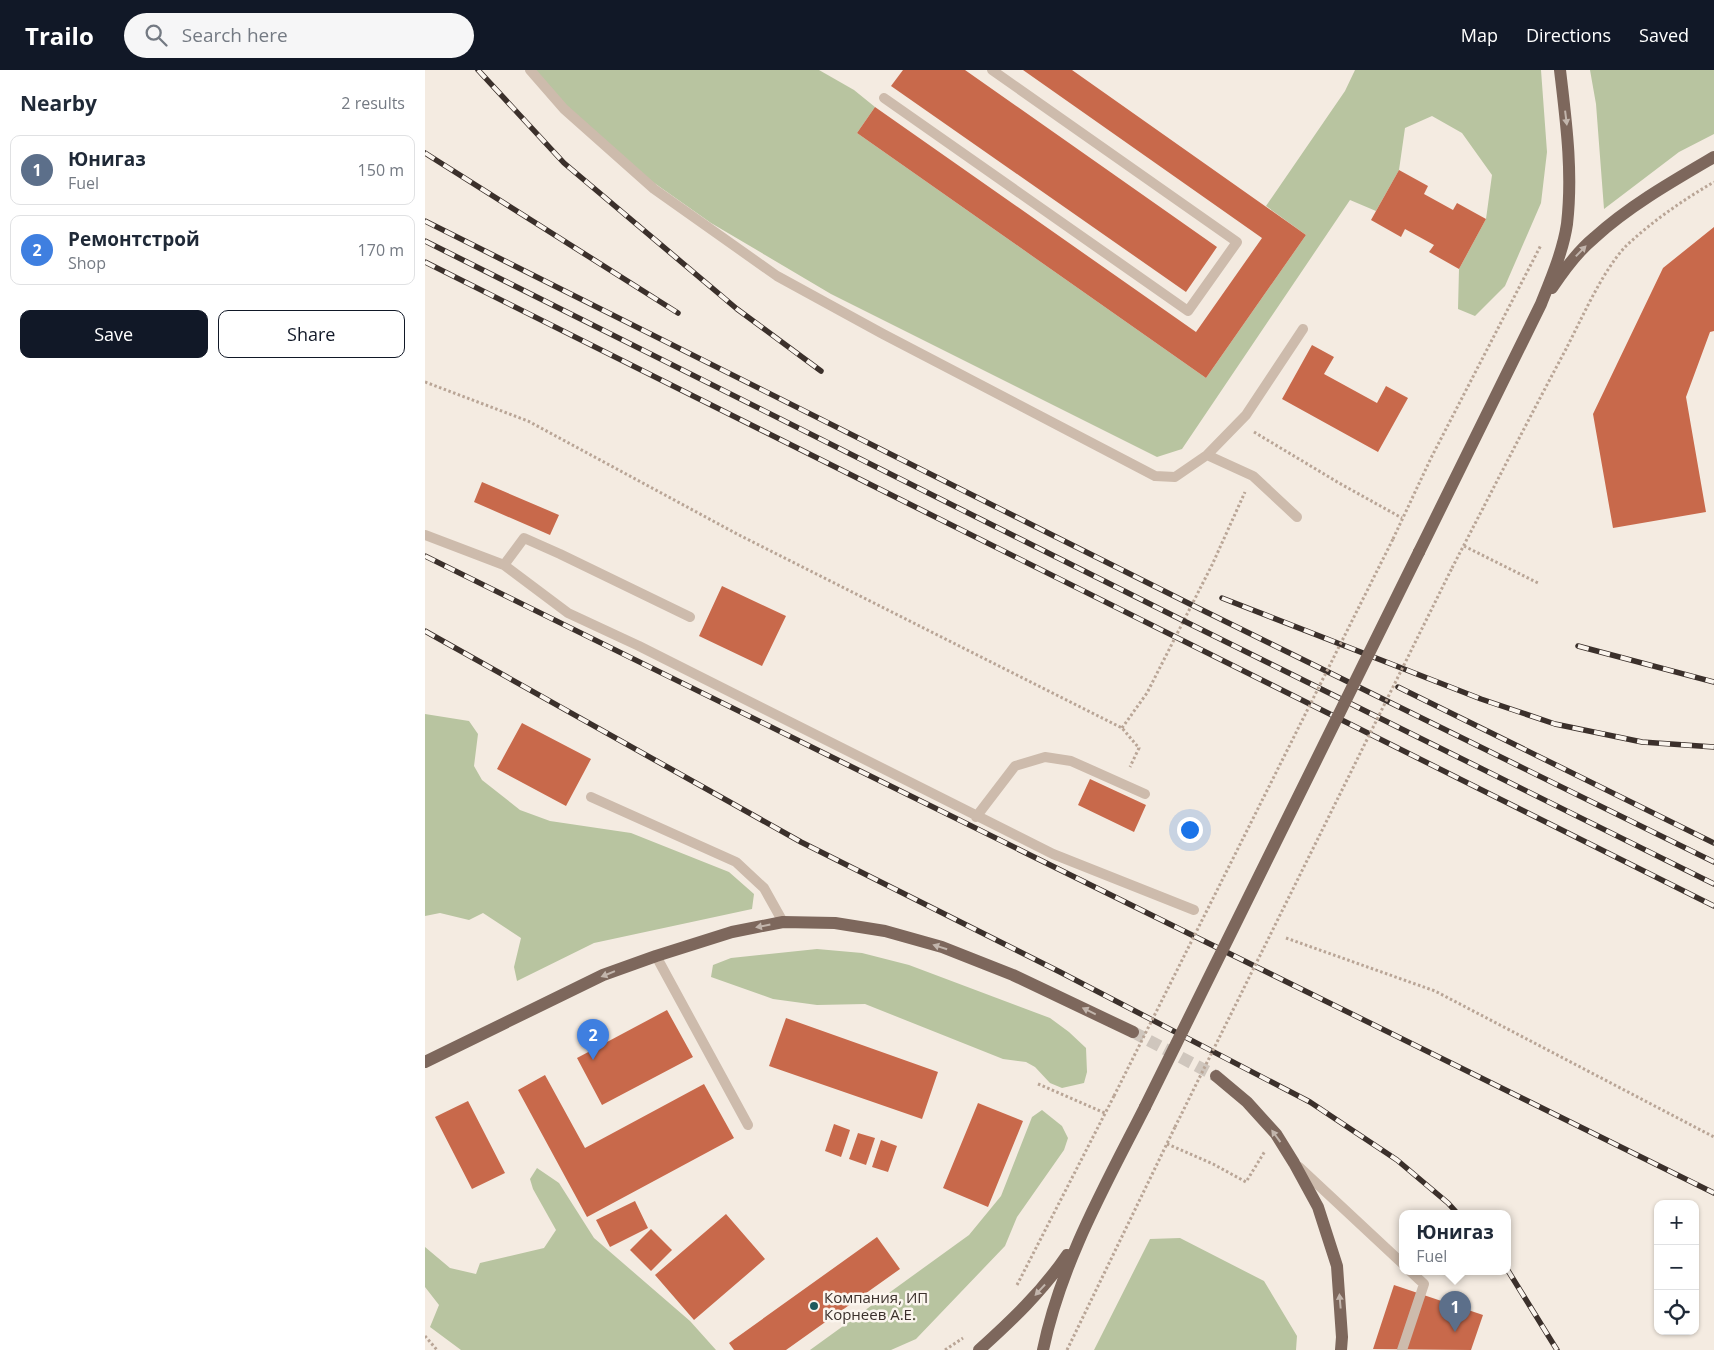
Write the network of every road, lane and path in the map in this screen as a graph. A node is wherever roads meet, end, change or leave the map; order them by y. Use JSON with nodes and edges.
{"nodes":[{"id":1,"x":530,"y":70,"type":"edge"},
{"id":2,"x":992,"y":70,"type":"edge"},
{"id":3,"x":1560,"y":70,"type":"edge"},
{"id":4,"x":884,"y":98,"type":"dead end"},
{"id":5,"x":1714,"y":157,"type":"edge"},
{"id":6,"x":1714,"y":182,"type":"edge"},
{"id":7,"x":1544,"y":237,"type":"dead end"},
{"id":8,"x":1541,"y":304,"type":"junction"},
{"id":9,"x":1303,"y":329,"type":"dead end"},
{"id":10,"x":425,"y":382,"type":"edge"},
{"id":11,"x":1241,"y":420,"type":"junction"},
{"id":12,"x":1207,"y":455,"type":"junction"},
{"id":13,"x":1253,"y":476,"type":"junction"},
{"id":14,"x":1297,"y":517,"type":"dead end"},
{"id":15,"x":1402,"y":518,"type":"junction"},
{"id":16,"x":425,"y":535,"type":"edge"},
{"id":17,"x":1464,"y":546,"type":"junction"},
{"id":18,"x":504,"y":565,"type":"junction"},
{"id":19,"x":1538,"y":583,"type":"dead end"},
{"id":20,"x":690,"y":617,"type":"dead end"},
{"id":21,"x":1122,"y":728,"type":"junction"},
{"id":22,"x":1121,"y":784,"type":"junction"},
{"id":23,"x":1145,"y":794,"type":"dead end"},
{"id":24,"x":591,"y":797,"type":"dead end"},
{"id":25,"x":976,"y":817,"type":"junction"},
{"id":26,"x":1194,"y":910,"type":"dead end"},
{"id":27,"x":783,"y":922,"type":"junction"},
{"id":28,"x":1286,"y":938,"type":"dead end"},
{"id":29,"x":656,"y":956,"type":"junction"},
{"id":30,"x":1133,"y":1032,"type":"tunnel mouth"},
{"id":31,"x":425,"y":1062,"type":"edge"},
{"id":32,"x":1216,"y":1076,"type":"tunnel mouth"},
{"id":33,"x":1038,"y":1084,"type":"dead end"},
{"id":34,"x":1105,"y":1113,"type":"junction"},
{"id":35,"x":748,"y":1125,"type":"dead end"},
{"id":36,"x":1276,"y":1134,"type":"junction"},
{"id":37,"x":1714,"y":1137,"type":"edge"},
{"id":38,"x":1167,"y":1144,"type":"junction"},
{"id":39,"x":1294,"y":1163,"type":"junction"},
{"id":40,"x":1079,"y":1237,"type":"junction"},
{"id":41,"x":1399,"y":1260,"type":"edge"},
{"id":42,"x":1414,"y":1275,"type":"edge"},
{"id":43,"x":1014,"y":1290,"type":"dead end"},
{"id":44,"x":425,"y":1336,"type":"edge"},
{"id":45,"x":965,"y":1337,"type":"dead end"},
{"id":46,"x":437,"y":1350,"type":"edge"},
{"id":47,"x":945,"y":1350,"type":"edge"},
{"id":48,"x":979,"y":1350,"type":"edge"},
{"id":49,"x":1043,"y":1350,"type":"edge"},
{"id":50,"x":1067,"y":1350,"type":"edge"},
{"id":51,"x":1341,"y":1350,"type":"edge"},
{"id":52,"x":1402,"y":1350,"type":"edge"}],
"edges":[{"from":1,"to":12,"type":"lane"},
{"from":2,"to":4,"type":"lane"},
{"from":3,"to":8,"type":"main road","one_way":true},
{"from":8,"to":5,"type":"main road","one_way":true},
{"from":6,"to":17,"type":"path"},
{"from":7,"to":15,"type":"path"},
{"from":8,"to":40,"type":"main road","bridge":true},
{"from":9,"to":11,"type":"lane"},
{"from":10,"to":21,"type":"path"},
{"from":11,"to":12,"type":"lane"},
{"from":11,"to":15,"type":"path"},
{"from":12,"to":13,"type":"lane"},
{"from":13,"to":14,"type":"lane"},
{"from":13,"to":21,"type":"path"},
{"from":15,"to":34,"type":"path","bridge":true},
{"from":16,"to":18,"type":"lane"},
{"from":17,"to":19,"type":"path"},
{"from":17,"to":38,"type":"path","bridge":true},
{"from":18,"to":20,"type":"lane"},
{"from":18,"to":25,"type":"lane"},
{"from":21,"to":22,"type":"path"},
{"from":22,"to":23,"type":"lane"},
{"from":22,"to":25,"type":"lane"},
{"from":24,"to":27,"type":"lane"},
{"from":25,"to":26,"type":"lane"},
{"from":27,"to":29,"type":"main road","one_way":true},
{"from":30,"to":27,"type":"main road","one_way":true},
{"from":28,"to":37,"type":"path"},
{"from":29,"to":31,"type":"main road","one_way":true},
{"from":29,"to":35,"type":"lane"},
{"from":32,"to":36,"type":"main road"},
{"from":33,"to":34,"type":"path"},
{"from":34,"to":43,"type":"path"},
{"from":36,"to":38,"type":"path"},
{"from":39,"to":36,"type":"main road","one_way":true},
{"from":38,"to":50,"type":"path"},
{"from":39,"to":41,"type":"lane"},
{"from":51,"to":39,"type":"main road","one_way":true},
{"from":40,"to":48,"type":"main road","one_way":true},
{"from":40,"to":49,"type":"main road"},
{"from":42,"to":52,"type":"lane"},
{"from":44,"to":46,"type":"path"},
{"from":45,"to":47,"type":"path"}]}
